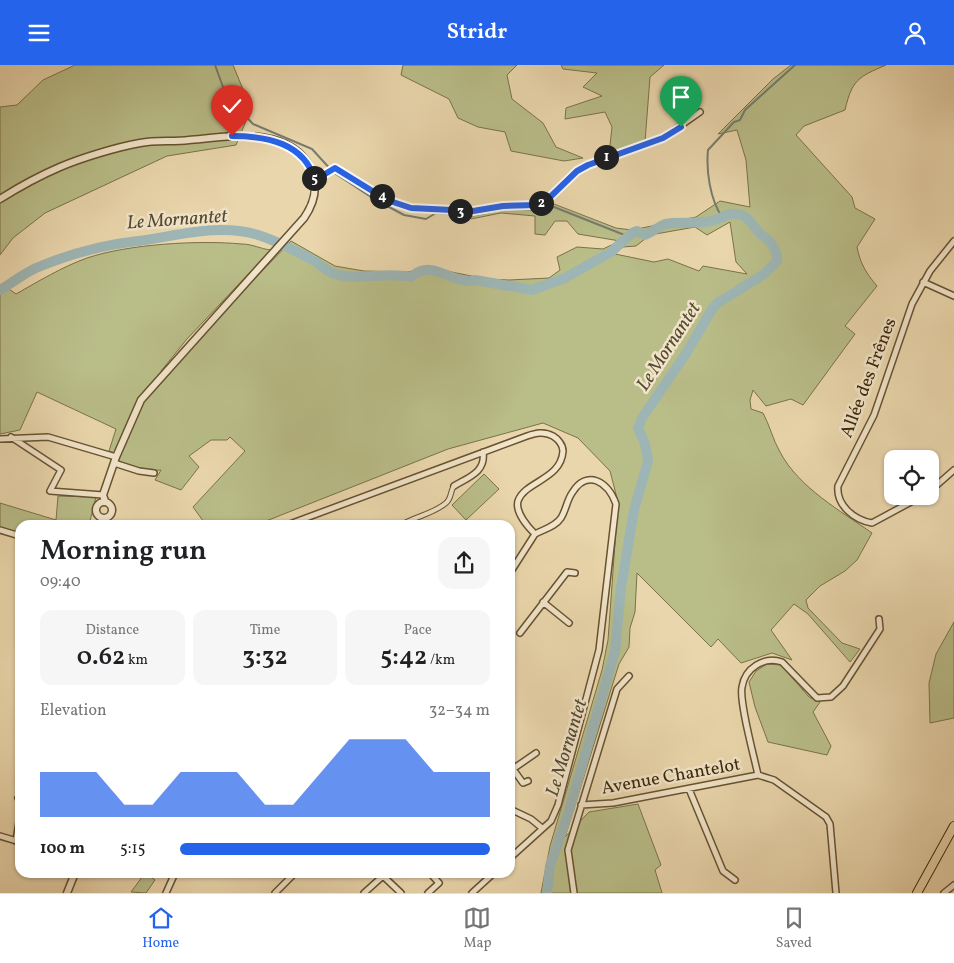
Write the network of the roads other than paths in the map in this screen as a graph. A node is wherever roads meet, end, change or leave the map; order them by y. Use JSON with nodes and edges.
{"nodes":[{"id":1,"x":700,"y":112,"type":"dead end"},
{"id":2,"x":315,"y":180,"type":"junction"},
{"id":3,"x":0,"y":199,"type":"edge"},
{"id":4,"x":954,"y":241,"type":"edge"},
{"id":5,"x":923,"y":282,"type":"junction"},
{"id":6,"x":954,"y":296,"type":"edge"},
{"id":7,"x":11,"y":437,"type":"junction"},
{"id":8,"x":0,"y":439,"type":"edge"},
{"id":9,"x":483,"y":452,"type":"junction"},
{"id":10,"x":115,"y":460,"type":"junction"},
{"id":11,"x":954,"y":470,"type":"edge"},
{"id":12,"x":154,"y":473,"type":"dead end"},
{"id":13,"x":939,"y":483,"type":"edge"},
{"id":14,"x":454,"y":486,"type":"joint"},
{"id":15,"x":104,"y":498,"type":"junction"},
{"id":16,"x":905,"y":505,"type":"edge"},
{"id":17,"x":105,"y":520,"type":"edge"},
{"id":18,"x":107,"y":520,"type":"edge"},
{"id":19,"x":300,"y":520,"type":"edge"},
{"id":20,"x":409,"y":520,"type":"edge"},
{"id":21,"x":0,"y":530,"type":"edge"},
{"id":22,"x":15,"y":534,"type":"edge"},
{"id":23,"x":535,"y":534,"type":"junction"},
{"id":24,"x":515,"y":565,"type":"edge"},
{"id":25,"x":576,"y":573,"type":"dead end"},
{"id":26,"x":543,"y":602,"type":"junction"},
{"id":27,"x":879,"y":619,"type":"dead end"},
{"id":28,"x":569,"y":623,"type":"dead end"},
{"id":29,"x":520,"y":633,"type":"dead end"},
{"id":30,"x":629,"y":676,"type":"dead end"},
{"id":31,"x":536,"y":753,"type":"dead end"},
{"id":32,"x":515,"y":767,"type":"edge"},
{"id":33,"x":515,"y":774,"type":"edge"},
{"id":34,"x":758,"y":775,"type":"junction"},
{"id":35,"x":528,"y":781,"type":"dead end"},
{"id":36,"x":689,"y":789,"type":"junction"},
{"id":37,"x":581,"y":805,"type":"junction"},
{"id":38,"x":515,"y":811,"type":"edge"},
{"id":39,"x":954,"y":826,"type":"edge"},
{"id":40,"x":542,"y":828,"type":"junction"},
{"id":41,"x":0,"y":837,"type":"edge"},
{"id":42,"x":15,"y":840,"type":"edge"},
{"id":43,"x":515,"y":853,"type":"edge"},
{"id":44,"x":73,"y":878,"type":"edge"},
{"id":45,"x":173,"y":878,"type":"edge"},
{"id":46,"x":290,"y":878,"type":"edge"},
{"id":47,"x":378,"y":878,"type":"edge"},
{"id":48,"x":386,"y":878,"type":"edge"},
{"id":49,"x":435,"y":878,"type":"edge"},
{"id":50,"x":488,"y":878,"type":"edge"},
{"id":51,"x":734,"y":880,"type":"dead end"},
{"id":52,"x":954,"y":885,"type":"edge"},
{"id":53,"x":67,"y":893,"type":"edge"},
{"id":54,"x":166,"y":893,"type":"edge"},
{"id":55,"x":275,"y":893,"type":"edge"},
{"id":56,"x":364,"y":893,"type":"edge"},
{"id":57,"x":401,"y":893,"type":"edge"},
{"id":58,"x":428,"y":893,"type":"edge"},
{"id":59,"x":472,"y":893,"type":"edge"},
{"id":60,"x":574,"y":893,"type":"edge"},
{"id":61,"x":836,"y":893,"type":"edge"},
{"id":62,"x":917,"y":893,"type":"edge"},
{"id":63,"x":944,"y":893,"type":"edge"}],
"edges":[{"from":1,"to":2,"type":"street"},
{"from":2,"to":3,"type":"street"},
{"from":2,"to":10,"type":"street"},
{"from":4,"to":5,"type":"street"},
{"from":5,"to":6,"type":"street"},
{"from":5,"to":16,"type":"street","name":"Allée des Frênes"},
{"from":7,"to":8,"type":"street"},
{"from":7,"to":10,"type":"street"},
{"from":7,"to":15,"type":"street"},
{"from":9,"to":14,"type":"street"},
{"from":9,"to":19,"type":"street"},
{"from":9,"to":23,"type":"street"},
{"from":10,"to":12,"type":"street"},
{"from":10,"to":15,"type":"street"},
{"from":11,"to":13,"type":"street"},
{"from":14,"to":20,"type":"street"},
{"from":15,"to":17,"type":"street"},
{"from":15,"to":18,"type":"street"},
{"from":21,"to":22,"type":"street"},
{"from":23,"to":24,"type":"street"},
{"from":23,"to":40,"type":"street"},
{"from":25,"to":26,"type":"street"},
{"from":26,"to":28,"type":"street"},
{"from":26,"to":29,"type":"street"},
{"from":27,"to":34,"type":"street"},
{"from":30,"to":37,"type":"street"},
{"from":31,"to":32,"type":"street"},
{"from":33,"to":35,"type":"street"},
{"from":34,"to":36,"type":"street","name":"Avenue Chantelot"},
{"from":34,"to":61,"type":"street","name":"Avenue Chantelot"},
{"from":36,"to":37,"type":"street","name":"Avenue Chantelot"},
{"from":36,"to":51,"type":"street"},
{"from":37,"to":60,"type":"street"},
{"from":38,"to":40,"type":"street"},
{"from":39,"to":62,"type":"main road"},
{"from":40,"to":43,"type":"street"},
{"from":41,"to":42,"type":"street"},
{"from":44,"to":53,"type":"street"},
{"from":45,"to":54,"type":"street"},
{"from":46,"to":55,"type":"street"},
{"from":47,"to":56,"type":"street"},
{"from":48,"to":57,"type":"street"},
{"from":49,"to":58,"type":"street"},
{"from":50,"to":59,"type":"street"},
{"from":52,"to":63,"type":"street"}]}
